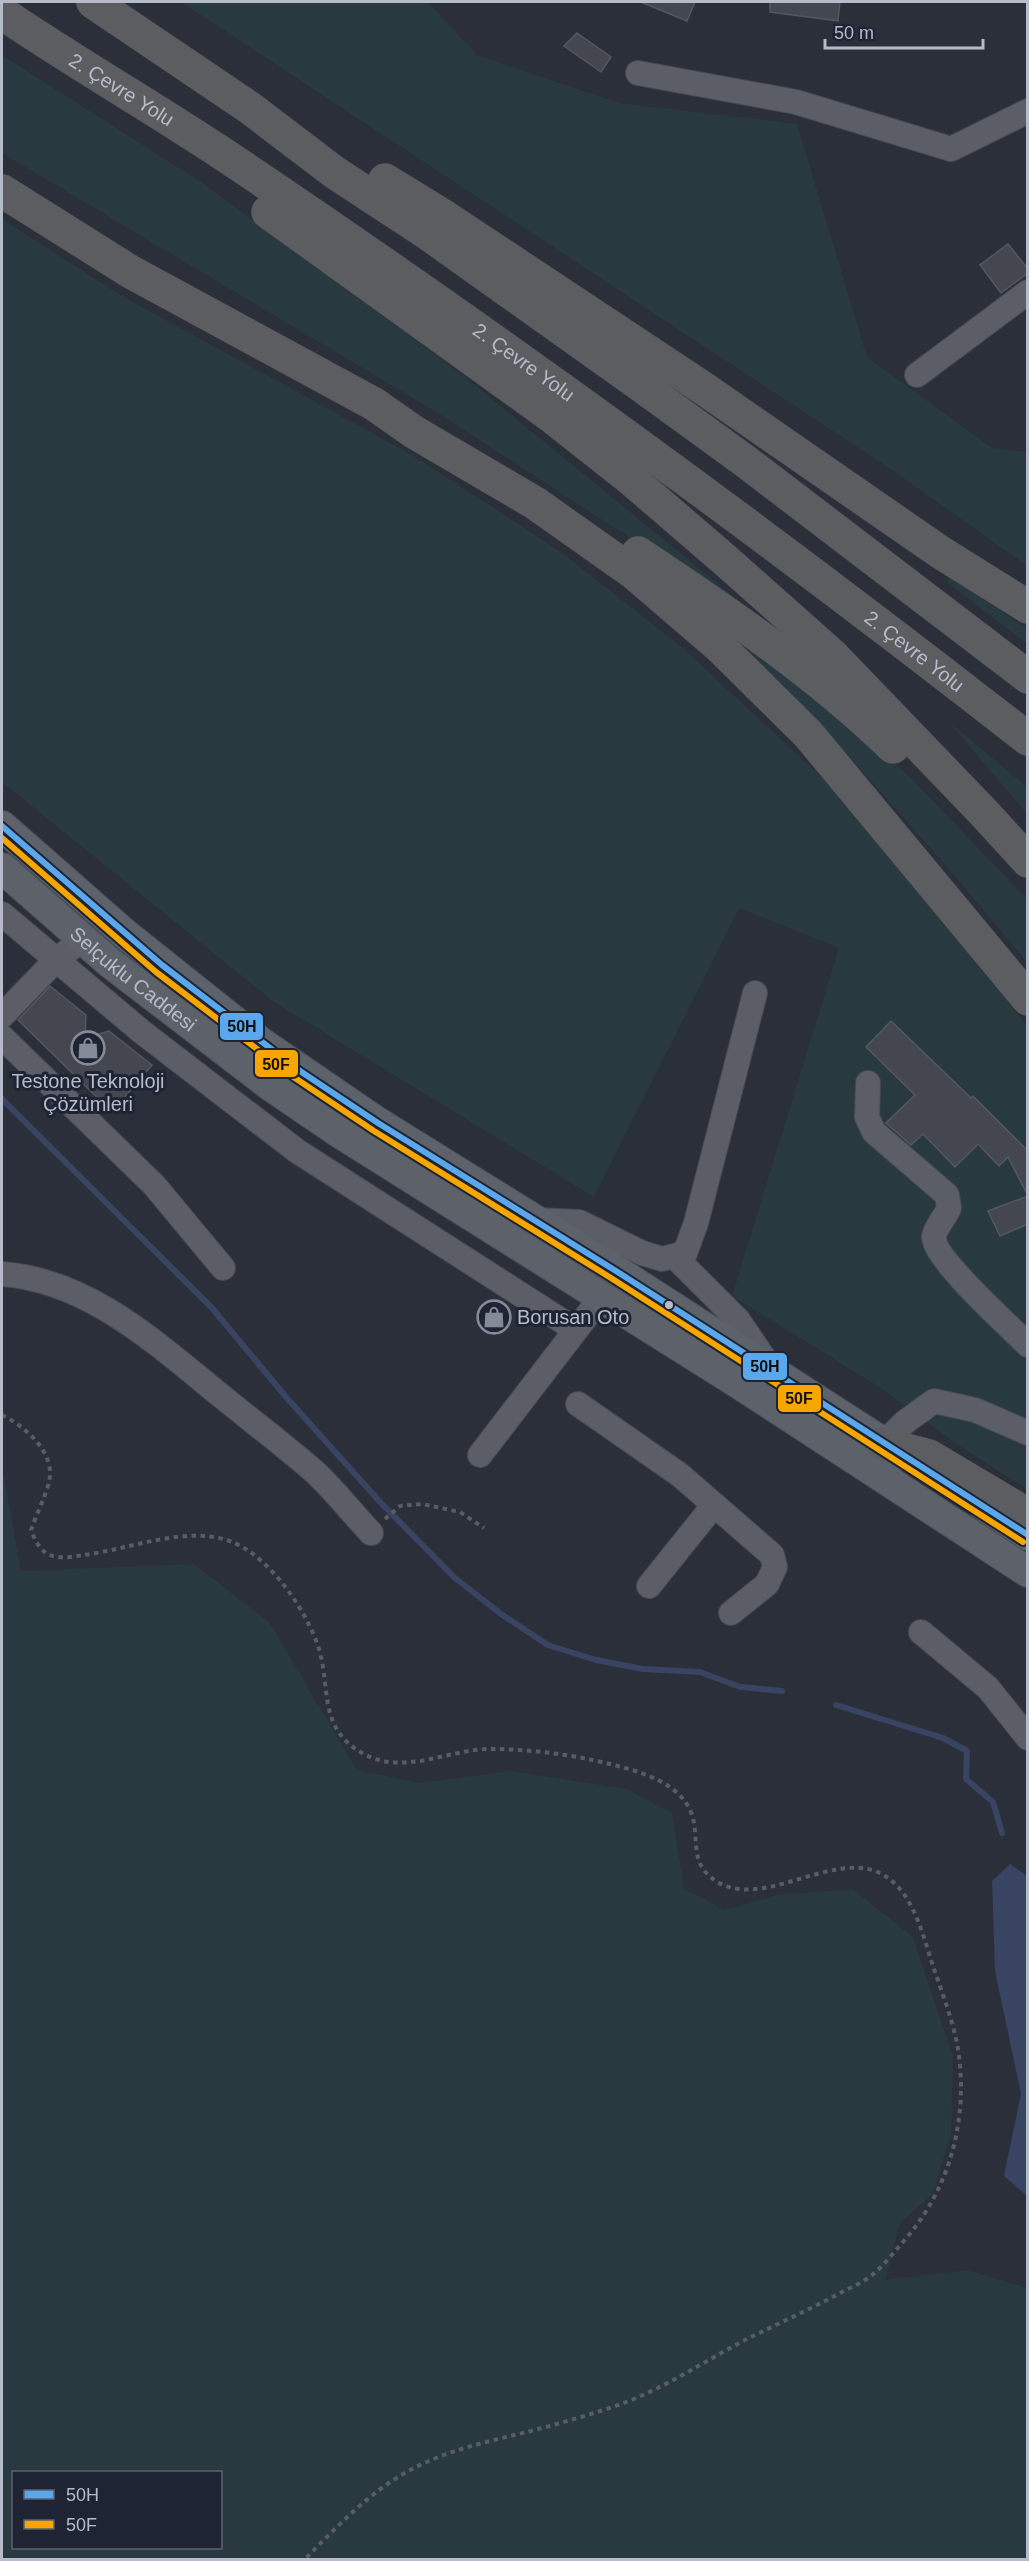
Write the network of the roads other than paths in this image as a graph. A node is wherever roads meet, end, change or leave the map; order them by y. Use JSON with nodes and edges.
{"nodes":[{"id":1,"x":93,"y":2,"type":"edge"},
{"id":2,"x":2,"y":13,"type":"edge"},
{"id":3,"x":69,"y":59,"type":"junction"},
{"id":4,"x":638,"y":73,"type":"dead end"},
{"id":5,"x":250,"y":108,"type":"junction"},
{"id":6,"x":1028,"y":111,"type":"edge"},
{"id":7,"x":2,"y":190,"type":"edge"},
{"id":8,"x":1028,"y":292,"type":"edge"},
{"id":9,"x":917,"y":375,"type":"dead end"},
{"id":10,"x":374,"y":404,"type":"junction"},
{"id":11,"x":1028,"y":607,"type":"edge"},
{"id":12,"x":1028,"y":677,"type":"edge"},
{"id":13,"x":1028,"y":739,"type":"edge"},
{"id":14,"x":2,"y":826,"type":"edge"},
{"id":15,"x":1028,"y":862,"type":"edge"},
{"id":16,"x":2,"y":868,"type":"edge"},
{"id":17,"x":2,"y":914,"type":"edge"},
{"id":18,"x":82,"y":940,"type":"junction"},
{"id":19,"x":56,"y":960,"type":"junction"},
{"id":20,"x":755,"y":993,"type":"dead end"},
{"id":21,"x":1028,"y":999,"type":"edge"},
{"id":22,"x":2,"y":1016,"type":"edge"},
{"id":23,"x":2,"y":1037,"type":"edge"},
{"id":24,"x":868,"y":1083,"type":"dead end"},
{"id":25,"x":535,"y":1220,"type":"junction"},
{"id":26,"x":674,"y":1256,"type":"junction"},
{"id":27,"x":224,"y":1268,"type":"dead end"},
{"id":28,"x":2,"y":1274,"type":"edge"},
{"id":29,"x":602,"y":1296,"type":"junction"},
{"id":30,"x":576,"y":1330,"type":"junction"},
{"id":31,"x":1028,"y":1344,"type":"edge"},
{"id":32,"x":772,"y":1372,"type":"junction"},
{"id":33,"x":578,"y":1404,"type":"dead end"},
{"id":34,"x":1028,"y":1433,"type":"edge"},
{"id":35,"x":883,"y":1444,"type":"junction"},
{"id":36,"x":480,"y":1455,"type":"dead end"},
{"id":37,"x":714,"y":1505,"type":"junction"},
{"id":38,"x":1028,"y":1515,"type":"edge"},
{"id":39,"x":378,"y":1526,"type":"road end"},
{"id":40,"x":1028,"y":1535,"type":"edge"},
{"id":41,"x":1028,"y":1572,"type":"edge"},
{"id":42,"x":650,"y":1586,"type":"dead end"},
{"id":43,"x":731,"y":1613,"type":"dead end"},
{"id":44,"x":921,"y":1632,"type":"dead end"},
{"id":45,"x":1028,"y":1738,"type":"edge"}],
"edges":[{"from":1,"to":5,"type":"highway"},
{"from":2,"to":3,"type":"highway","name":"2. Çevre Yolu"},
{"from":3,"to":13,"type":"highway","name":"2. Çevre Yolu"},
{"from":3,"to":15,"type":"highway"},
{"from":4,"to":6,"type":"street"},
{"from":5,"to":11,"type":"highway"},
{"from":5,"to":12,"type":"highway"},
{"from":7,"to":10,"type":"highway"},
{"from":8,"to":9,"type":"street"},
{"from":10,"to":15,"type":"highway"},
{"from":10,"to":21,"type":"highway"},
{"from":14,"to":25,"type":"main road","name":"Selçuklu Caddesi"},
{"from":16,"to":18,"type":"main road","name":"Selçuklu Caddesi"},
{"from":17,"to":19,"type":"street"},
{"from":18,"to":19,"type":"street"},
{"from":18,"to":29,"type":"main road","name":"Selçuklu Caddesi"},
{"from":19,"to":22,"type":"street"},
{"from":19,"to":30,"type":"street"},
{"from":20,"to":26,"type":"street"},
{"from":23,"to":27,"type":"street"},
{"from":24,"to":31,"type":"street"},
{"from":25,"to":26,"type":"street"},
{"from":25,"to":32,"type":"main road","name":"Selçuklu Caddesi"},
{"from":26,"to":32,"type":"street"},
{"from":28,"to":39,"type":"street"},
{"from":29,"to":30,"type":"street"},
{"from":29,"to":41,"type":"main road","name":"Selçuklu Caddesi"},
{"from":30,"to":36,"type":"street"},
{"from":32,"to":35,"type":"main road","name":"Selçuklu Caddesi"},
{"from":33,"to":37,"type":"street"},
{"from":34,"to":35,"type":"street"},
{"from":35,"to":38,"type":"highway"},
{"from":35,"to":40,"type":"main road","name":"Selçuklu Caddesi"},
{"from":37,"to":42,"type":"street"},
{"from":37,"to":43,"type":"street"},
{"from":44,"to":45,"type":"street"}]}
